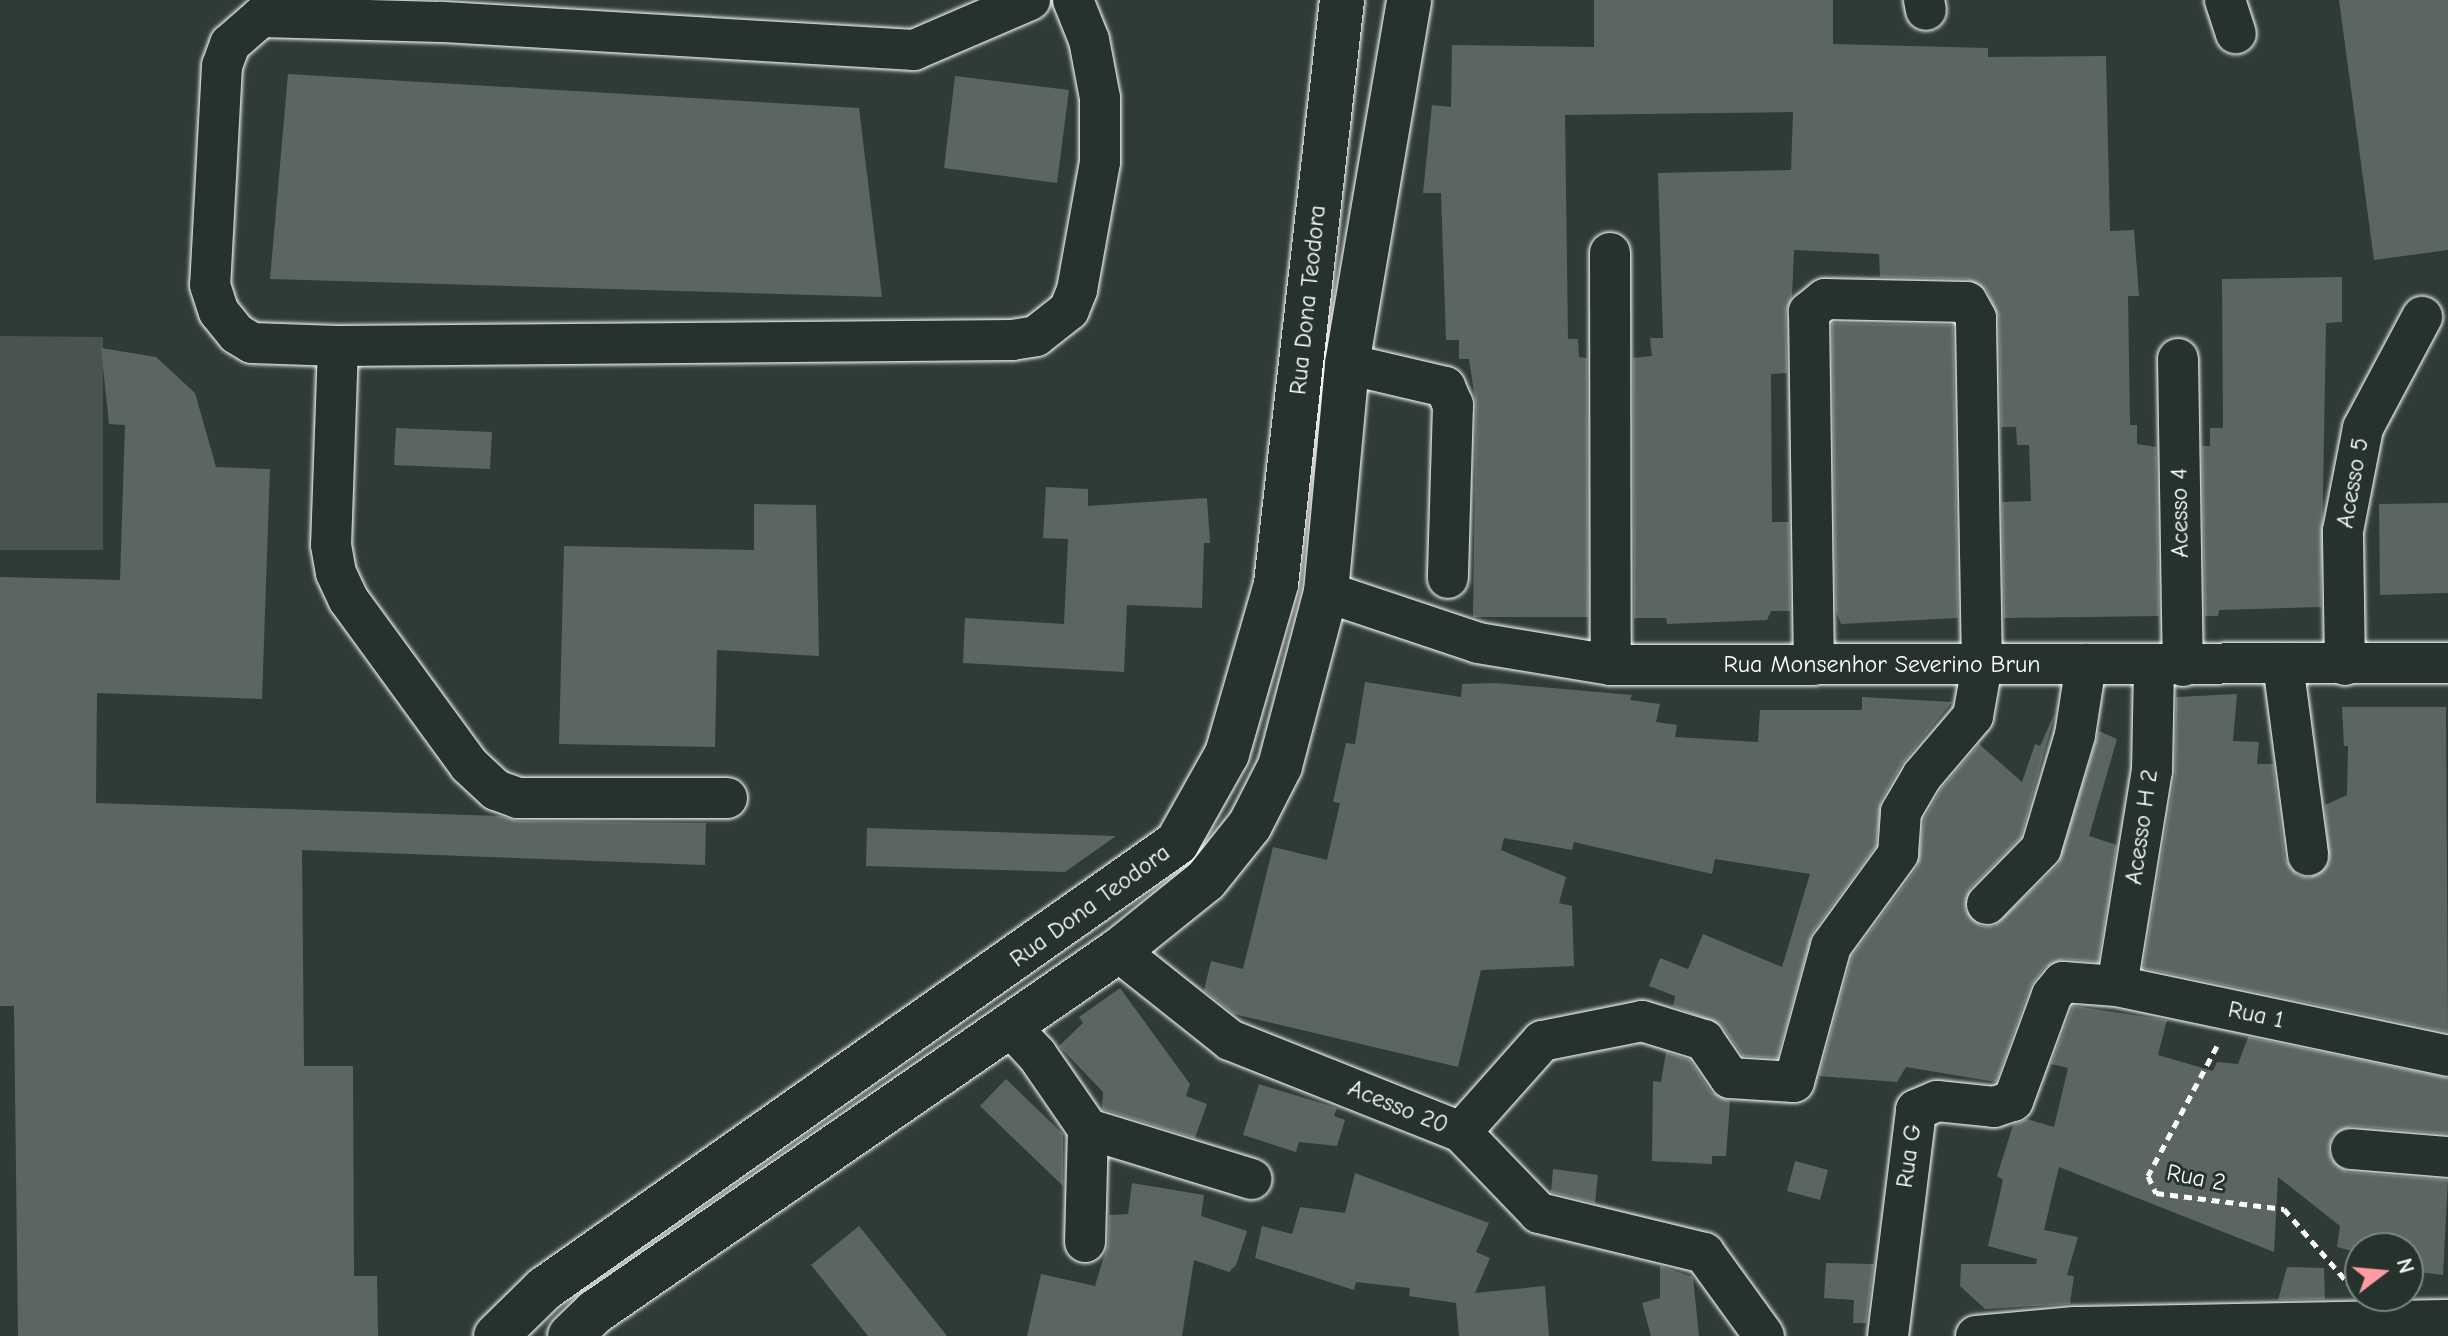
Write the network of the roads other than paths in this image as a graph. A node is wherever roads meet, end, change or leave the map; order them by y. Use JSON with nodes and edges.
{"nodes":[{"id":1,"x":1030,"y":0,"type":"edge"},
{"id":2,"x":1073,"y":0,"type":"edge"},
{"id":3,"x":1342,"y":0,"type":"edge"},
{"id":4,"x":1409,"y":0,"type":"edge"},
{"id":5,"x":437,"y":11,"type":"edge"},
{"id":6,"x":1610,"y":253,"type":"dead end"},
{"id":7,"x":2422,"y":317,"type":"dead end"},
{"id":8,"x":338,"y":346,"type":"junction"},
{"id":9,"x":2178,"y":359,"type":"dead end"},
{"id":10,"x":1347,"y":364,"type":"junction"},
{"id":11,"x":1448,"y":578,"type":"dead end"},
{"id":12,"x":1326,"y":592,"type":"junction"},
{"id":13,"x":2448,"y":663,"type":"edge"},
{"id":14,"x":2086,"y":664,"type":"junction"},
{"id":15,"x":2283,"y":664,"type":"junction"},
{"id":16,"x":1611,"y":665,"type":"junction"},
{"id":17,"x":1814,"y":665,"type":"junction"},
{"id":18,"x":2345,"y":665,"type":"junction"},
{"id":19,"x":1982,"y":666,"type":"junction"},
{"id":20,"x":2169,"y":666,"type":"junction"},
{"id":21,"x":727,"y":798,"type":"dead end"},
{"id":22,"x":2308,"y":855,"type":"dead end"},
{"id":23,"x":1987,"y":904,"type":"dead end"},
{"id":24,"x":1118,"y":951,"type":"junction"},
{"id":25,"x":2063,"y":982,"type":"joint"},
{"id":26,"x":2117,"y":986,"type":"junction"},
{"id":27,"x":1009,"y":1025,"type":"junction"},
{"id":28,"x":2448,"y":1056,"type":"edge"},
{"id":29,"x":1088,"y":1129,"type":"junction"},
{"id":30,"x":1461,"y":1132,"type":"junction"},
{"id":31,"x":2351,"y":1149,"type":"dead end"},
{"id":32,"x":2448,"y":1157,"type":"edge"},
{"id":33,"x":1252,"y":1179,"type":"dead end"},
{"id":34,"x":1085,"y":1242,"type":"dead end"},
{"id":35,"x":2445,"y":1325,"type":"edge"},
{"id":36,"x":2232,"y":1330,"type":"edge"},
{"id":37,"x":2159,"y":1331,"type":"edge"},
{"id":38,"x":496,"y":1336,"type":"edge"},
{"id":39,"x":570,"y":1336,"type":"edge"},
{"id":40,"x":1764,"y":1336,"type":"edge"},
{"id":41,"x":1888,"y":1336,"type":"edge"},
{"id":42,"x":1980,"y":1336,"type":"edge"}],
"edges":[{"from":1,"to":5,"type":"street"},
{"from":2,"to":8,"type":"street"},
{"from":3,"to":38,"type":"main road","name":"Rua Dona Teodora"},
{"from":4,"to":10,"type":"main road","name":"Rua Dona Teodora"},
{"from":5,"to":8,"type":"street"},
{"from":6,"to":16,"type":"street"},
{"from":7,"to":18,"type":"street","name":"Acesso 5"},
{"from":8,"to":21,"type":"street"},
{"from":9,"to":20,"type":"street","name":"Acesso 4"},
{"from":10,"to":11,"type":"street"},
{"from":10,"to":12,"type":"main road","name":"Rua Dona Teodora"},
{"from":12,"to":16,"type":"street","name":"Rua Monsenhor Severino Brun"},
{"from":12,"to":24,"type":"main road","name":"Rua Dona Teodora"},
{"from":13,"to":18,"type":"street","name":"Rua Monsenhor Severino Brun"},
{"from":14,"to":19,"type":"street","name":"Rua Monsenhor Severino Brun"},
{"from":14,"to":20,"type":"street","name":"Rua Monsenhor Severino Brun"},
{"from":14,"to":23,"type":"street"},
{"from":15,"to":18,"type":"street","name":"Rua Monsenhor Severino Brun"},
{"from":15,"to":20,"type":"street","name":"Rua Monsenhor Severino Brun"},
{"from":15,"to":22,"type":"street"},
{"from":16,"to":17,"type":"street","name":"Rua Monsenhor Severino Brun"},
{"from":17,"to":19,"type":"street","name":"Rua Monsenhor Severino Brun"},
{"from":17,"to":19,"type":"street"},
{"from":19,"to":30,"type":"street","name":"Acesso 20"},
{"from":20,"to":26,"type":"street","name":"Acesso H 2"},
{"from":24,"to":27,"type":"main road","name":"Rua Dona Teodora"},
{"from":24,"to":30,"type":"street","name":"Acesso 20"},
{"from":25,"to":26,"type":"street","name":"Rua 1"},
{"from":25,"to":41,"type":"street","name":"Rua G"},
{"from":26,"to":28,"type":"street","name":"Rua 1"},
{"from":27,"to":29,"type":"street"},
{"from":27,"to":39,"type":"main road","name":"Rua Dona Teodora"},
{"from":29,"to":33,"type":"street"},
{"from":29,"to":34,"type":"street"},
{"from":30,"to":40,"type":"street"},
{"from":31,"to":32,"type":"street"},
{"from":35,"to":36,"type":"street"},
{"from":36,"to":37,"type":"street"},
{"from":37,"to":42,"type":"street"}]}
